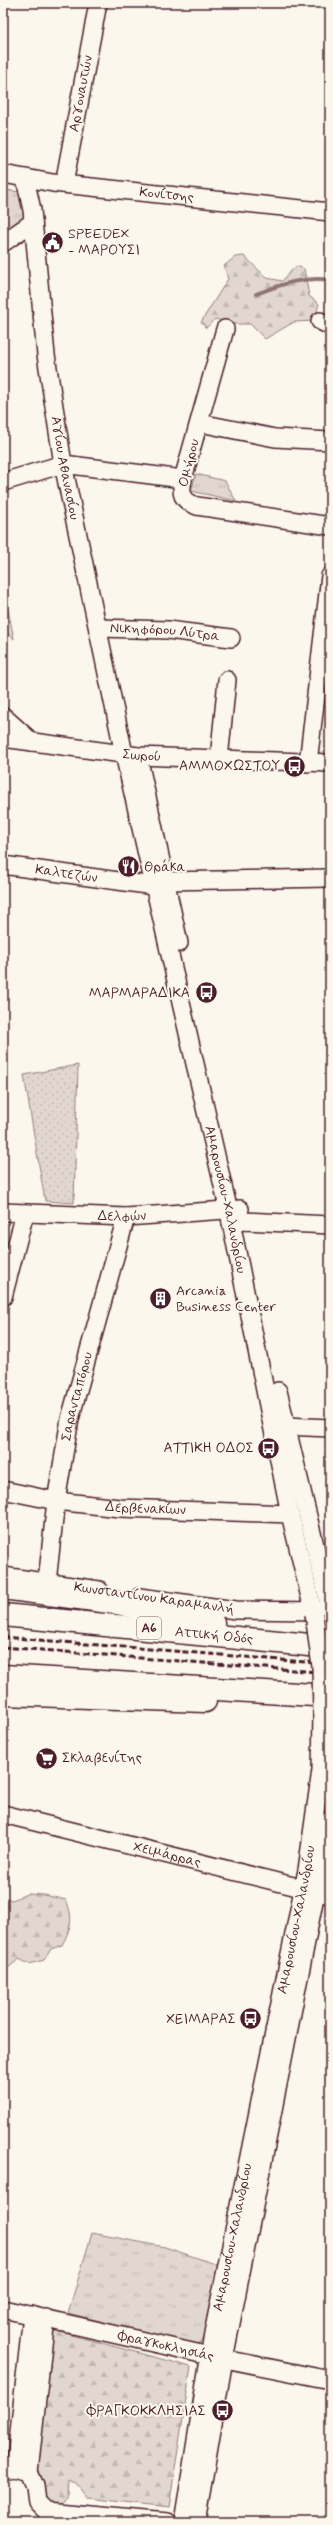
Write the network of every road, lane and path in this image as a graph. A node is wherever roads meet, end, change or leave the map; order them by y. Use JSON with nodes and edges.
{"nodes":[{"id":1,"x":98,"y":3,"type":"edge"},
{"id":2,"x":3,"y":174,"type":"edge"},
{"id":3,"x":25,"y":178,"type":"junction"},
{"id":4,"x":58,"y":184,"type":"junction"},
{"id":5,"x":330,"y":212,"type":"edge"},
{"id":6,"x":32,"y":216,"type":"junction"},
{"id":7,"x":3,"y":243,"type":"edge"},
{"id":8,"x":225,"y":329,"type":"dead end"},
{"id":9,"x":200,"y":423,"type":"junction"},
{"id":10,"x":330,"y":441,"type":"edge"},
{"id":11,"x":63,"y":464,"type":"junction"},
{"id":12,"x":183,"y":479,"type":"junction"},
{"id":13,"x":3,"y":482,"type":"edge"},
{"id":14,"x":330,"y":526,"type":"edge"},
{"id":15,"x":330,"y":576,"type":"edge"},
{"id":16,"x":99,"y":628,"type":"junction"},
{"id":17,"x":231,"y":638,"type":"dead end"},
{"id":18,"x":227,"y":680,"type":"dead end"},
{"id":19,"x":3,"y":716,"type":"edge"},
{"id":20,"x":3,"y":738,"type":"edge"},
{"id":21,"x":32,"y":742,"type":"junction"},
{"id":22,"x":126,"y":754,"type":"junction"},
{"id":23,"x":219,"y":759,"type":"junction"},
{"id":24,"x":308,"y":763,"type":"junction"},
{"id":25,"x":330,"y":763,"type":"edge"},
{"id":26,"x":3,"y":865,"type":"edge"},
{"id":27,"x":330,"y":878,"type":"edge"},
{"id":28,"x":160,"y":883,"type":"junction"},
{"id":29,"x":3,"y":1212,"type":"edge"},
{"id":30,"x":26,"y":1213,"type":"junction"},
{"id":31,"x":236,"y":1216,"type":"junction"},
{"id":32,"x":126,"y":1217,"type":"junction"},
{"id":33,"x":330,"y":1224,"type":"edge"},
{"id":34,"x":3,"y":1297,"type":"edge"},
{"id":35,"x":285,"y":1426,"type":"junction"},
{"id":36,"x":330,"y":1428,"type":"edge"},
{"id":37,"x":3,"y":1490,"type":"edge"},
{"id":38,"x":56,"y":1501,"type":"junction"},
{"id":39,"x":290,"y":1514,"type":"junction"},
{"id":40,"x":3,"y":1576,"type":"edge"},
{"id":41,"x":47,"y":1582,"type":"junction"},
{"id":42,"x":3,"y":1588,"type":"edge"},
{"id":43,"x":322,"y":1611,"type":"edge"},
{"id":44,"x":3,"y":1615,"type":"edge"},
{"id":45,"x":295,"y":1644,"type":"junction"},
{"id":46,"x":330,"y":1647,"type":"edge"},
{"id":47,"x":3,"y":1676,"type":"edge"},
{"id":48,"x":3,"y":1694,"type":"edge"},
{"id":49,"x":327,"y":1703,"type":"edge"},
{"id":50,"x":326,"y":1743,"type":"edge"},
{"id":51,"x":3,"y":1814,"type":"edge"},
{"id":52,"x":330,"y":1820,"type":"edge"},
{"id":53,"x":317,"y":1892,"type":"edge"},
{"id":54,"x":3,"y":2309,"type":"edge"},
{"id":55,"x":39,"y":2316,"type":"junction"},
{"id":56,"x":217,"y":2358,"type":"junction"},
{"id":57,"x":330,"y":2380,"type":"edge"},
{"id":58,"x":16,"y":2470,"type":"edge"},
{"id":59,"x":91,"y":2518,"type":"edge"},
{"id":60,"x":160,"y":2522,"type":"edge"},
{"id":61,"x":183,"y":2522,"type":"edge"},
{"id":62,"x":196,"y":2522,"type":"edge"}],
"edges":[{"from":1,"to":4,"type":"street","name":"Αργοναυτών"},
{"from":2,"to":3,"type":"street","name":"Κονίτσης"},
{"from":3,"to":4,"type":"street","name":"Κονίτσης"},
{"from":3,"to":6,"type":"street","name":"Αγίου Αθανασίου"},
{"from":4,"to":5,"type":"street","name":"Κονίτσης"},
{"from":4,"to":6,"type":"street"},
{"from":6,"to":7,"type":"street"},
{"from":6,"to":11,"type":"street","name":"Αγίου Αθανασίου"},
{"from":8,"to":9,"type":"street","name":"Ομήρου"},
{"from":9,"to":10,"type":"street"},
{"from":9,"to":12,"type":"street","name":"Ομήρου"},
{"from":11,"to":12,"type":"street"},
{"from":11,"to":13,"type":"street"},
{"from":11,"to":16,"type":"street","name":"Αγίου Αθανασίου"},
{"from":12,"to":14,"type":"street","name":"Ομήρου"},
{"from":15,"to":24,"type":"street"},
{"from":16,"to":17,"type":"street","name":"Νικηφόρου Λύτρα"},
{"from":16,"to":22,"type":"street","name":"Αγίου Αθανασίου"},
{"from":18,"to":23,"type":"street"},
{"from":19,"to":21,"type":"street"},
{"from":20,"to":21,"type":"street","name":"Σωρού"},
{"from":21,"to":22,"type":"street","name":"Σωρού"},
{"from":22,"to":23,"type":"street","name":"Σωρού"},
{"from":22,"to":28,"type":"street","name":"Αμαρουσίου-Χαλανδρίου"},
{"from":23,"to":24,"type":"street","name":"Σωρού"},
{"from":24,"to":25,"type":"street","name":"Σωρού"},
{"from":26,"to":28,"type":"street","name":"Καλτεζών"},
{"from":27,"to":28,"type":"street","name":"Καλτεζών"},
{"from":28,"to":31,"type":"street","name":"Αμαρουσίου-Χαλανδρίου"},
{"from":29,"to":30,"type":"street","name":"Δελφών"},
{"from":30,"to":32,"type":"street","name":"Δελφών"},
{"from":30,"to":34,"type":"street"},
{"from":31,"to":32,"type":"street","name":"Δελφών"},
{"from":31,"to":33,"type":"street","name":"Δελφών"},
{"from":31,"to":35,"type":"street","name":"Αμαρουσίου-Χαλανδρίου"},
{"from":31,"to":39,"type":"street","name":"Αμαρουσίου-Χαλανδρίου"},
{"from":32,"to":38,"type":"street","name":"Σαρανταπόρου"},
{"from":35,"to":36,"type":"street"},
{"from":35,"to":43,"type":"street","name":"Αμαρουσίου-Χαλανδρίου"},
{"from":37,"to":38,"type":"street","name":"Δερβενακίων"},
{"from":38,"to":39,"type":"street","name":"Δερβενακίων"},
{"from":38,"to":41,"type":"street","name":"Σαρανταπόρου"},
{"from":39,"to":43,"type":"street","name":"Αμαρουσίου-Χαλανδρίου"},
{"from":40,"to":41,"type":"street","name":"Κωνσταντίνου Καραμανλή"},
{"from":41,"to":43,"type":"street","name":"Κωνσταντίνου Καραμανλή"},
{"from":42,"to":45,"type":"highway"},
{"from":43,"to":49,"type":"street","name":"Αμαρουσίου-Χαλανδρίου","bridge":true},
{"from":44,"to":45,"type":"highway","name":"Αττική Οδός","number":"Α6"},
{"from":45,"to":46,"type":"highway","name":"Αττική Οδός","number":"Α6"},
{"from":47,"to":49,"type":"highway"},
{"from":48,"to":49,"type":"highway"},
{"from":49,"to":50,"type":"street","name":"Αμαρουσίου-Χαλανδρίου"},
{"from":50,"to":53,"type":"street","name":"Αμαρουσίου-Χαλανδρίου"},
{"from":51,"to":53,"type":"street","name":"Χειμάρρας"},
{"from":52,"to":53,"type":"street","name":"Αμαρουσίου-Χαλανδρίου"},
{"from":53,"to":56,"type":"street","name":"Αμαρουσίου-Χαλανδρίου"},
{"from":54,"to":55,"type":"street","name":"Φραγκοκλησιάς"},
{"from":55,"to":56,"type":"street","name":"Φραγκοκλησιάς"},
{"from":55,"to":58,"type":"street"},
{"from":56,"to":57,"type":"street","name":"Φραγκοκλησιάς"},
{"from":56,"to":61,"type":"street","name":"Αμαρουσίου-Χαλανδρίου"},
{"from":56,"to":62,"type":"street","name":"Αμαρουσίου-Χαλανδρίου"},
{"from":58,"to":59,"type":"street"},
{"from":59,"to":60,"type":"street"}]}
